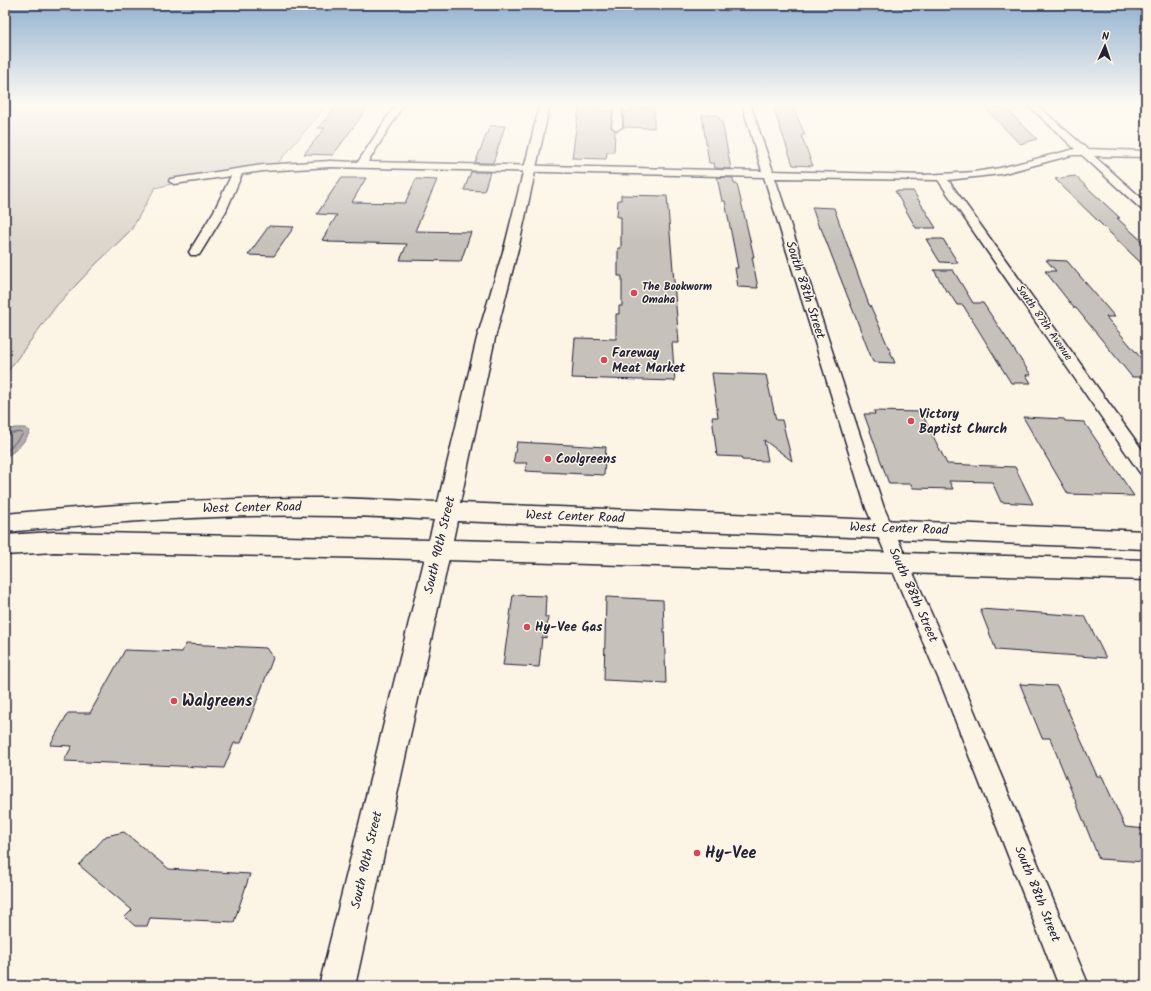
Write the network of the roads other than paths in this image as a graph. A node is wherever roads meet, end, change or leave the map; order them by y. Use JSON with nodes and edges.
{"nodes":[{"id":1,"x":370,"y":150,"type":"edge"},
{"id":2,"x":534,"y":150,"type":"edge"},
{"id":3,"x":761,"y":150,"type":"edge"},
{"id":4,"x":1084,"y":152,"type":"junction"},
{"id":5,"x":1146,"y":154,"type":"edge"},
{"id":6,"x":361,"y":165,"type":"junction"},
{"id":7,"x":530,"y":169,"type":"junction"},
{"id":8,"x":238,"y":172,"type":"junction"},
{"id":9,"x":768,"y":174,"type":"junction"},
{"id":10,"x":941,"y":177,"type":"junction"},
{"id":11,"x":174,"y":181,"type":"dead end"},
{"id":12,"x":1146,"y":208,"type":"edge"},
{"id":13,"x":195,"y":252,"type":"dead end"},
{"id":14,"x":1146,"y":468,"type":"edge"},
{"id":15,"x":448,"y":512,"type":"junction"},
{"id":16,"x":5,"y":523,"type":"edge"},
{"id":17,"x":883,"y":528,"type":"junction"},
{"id":18,"x":1146,"y":540,"type":"edge"},
{"id":19,"x":5,"y":545,"type":"edge"},
{"id":20,"x":439,"y":550,"type":"junction"},
{"id":21,"x":899,"y":562,"type":"junction"},
{"id":22,"x":1146,"y":570,"type":"edge"},
{"id":23,"x":337,"y":986,"type":"edge"},
{"id":24,"x":1074,"y":986,"type":"edge"}],
"edges":[{"from":1,"to":6,"type":"street"},
{"from":2,"to":7,"type":"main road","name":"South 90th Street"},
{"from":3,"to":9,"type":"street","name":"South 88th Street"},
{"from":4,"to":5,"type":"street"},
{"from":4,"to":10,"type":"street"},
{"from":4,"to":12,"type":"street"},
{"from":6,"to":7,"type":"street"},
{"from":6,"to":8,"type":"street"},
{"from":7,"to":9,"type":"street"},
{"from":7,"to":15,"type":"main road","name":"South 90th Street"},
{"from":8,"to":11,"type":"street"},
{"from":8,"to":13,"type":"street"},
{"from":9,"to":10,"type":"street"},
{"from":9,"to":17,"type":"street","name":"South 88th Street"},
{"from":10,"to":14,"type":"street","name":"South 87th Avenue"},
{"from":15,"to":16,"type":"main road","name":"West Center Road"},
{"from":15,"to":17,"type":"main road","name":"West Center Road"},
{"from":15,"to":20,"type":"main road","name":"South 90th Street"},
{"from":17,"to":18,"type":"main road","name":"West Center Road"},
{"from":17,"to":21,"type":"street","name":"South 88th Street"},
{"from":19,"to":20,"type":"main road"},
{"from":20,"to":21,"type":"main road"},
{"from":20,"to":23,"type":"main road","name":"South 90th Street"},
{"from":21,"to":22,"type":"main road"},
{"from":21,"to":24,"type":"street","name":"South 88th Street"}]}
